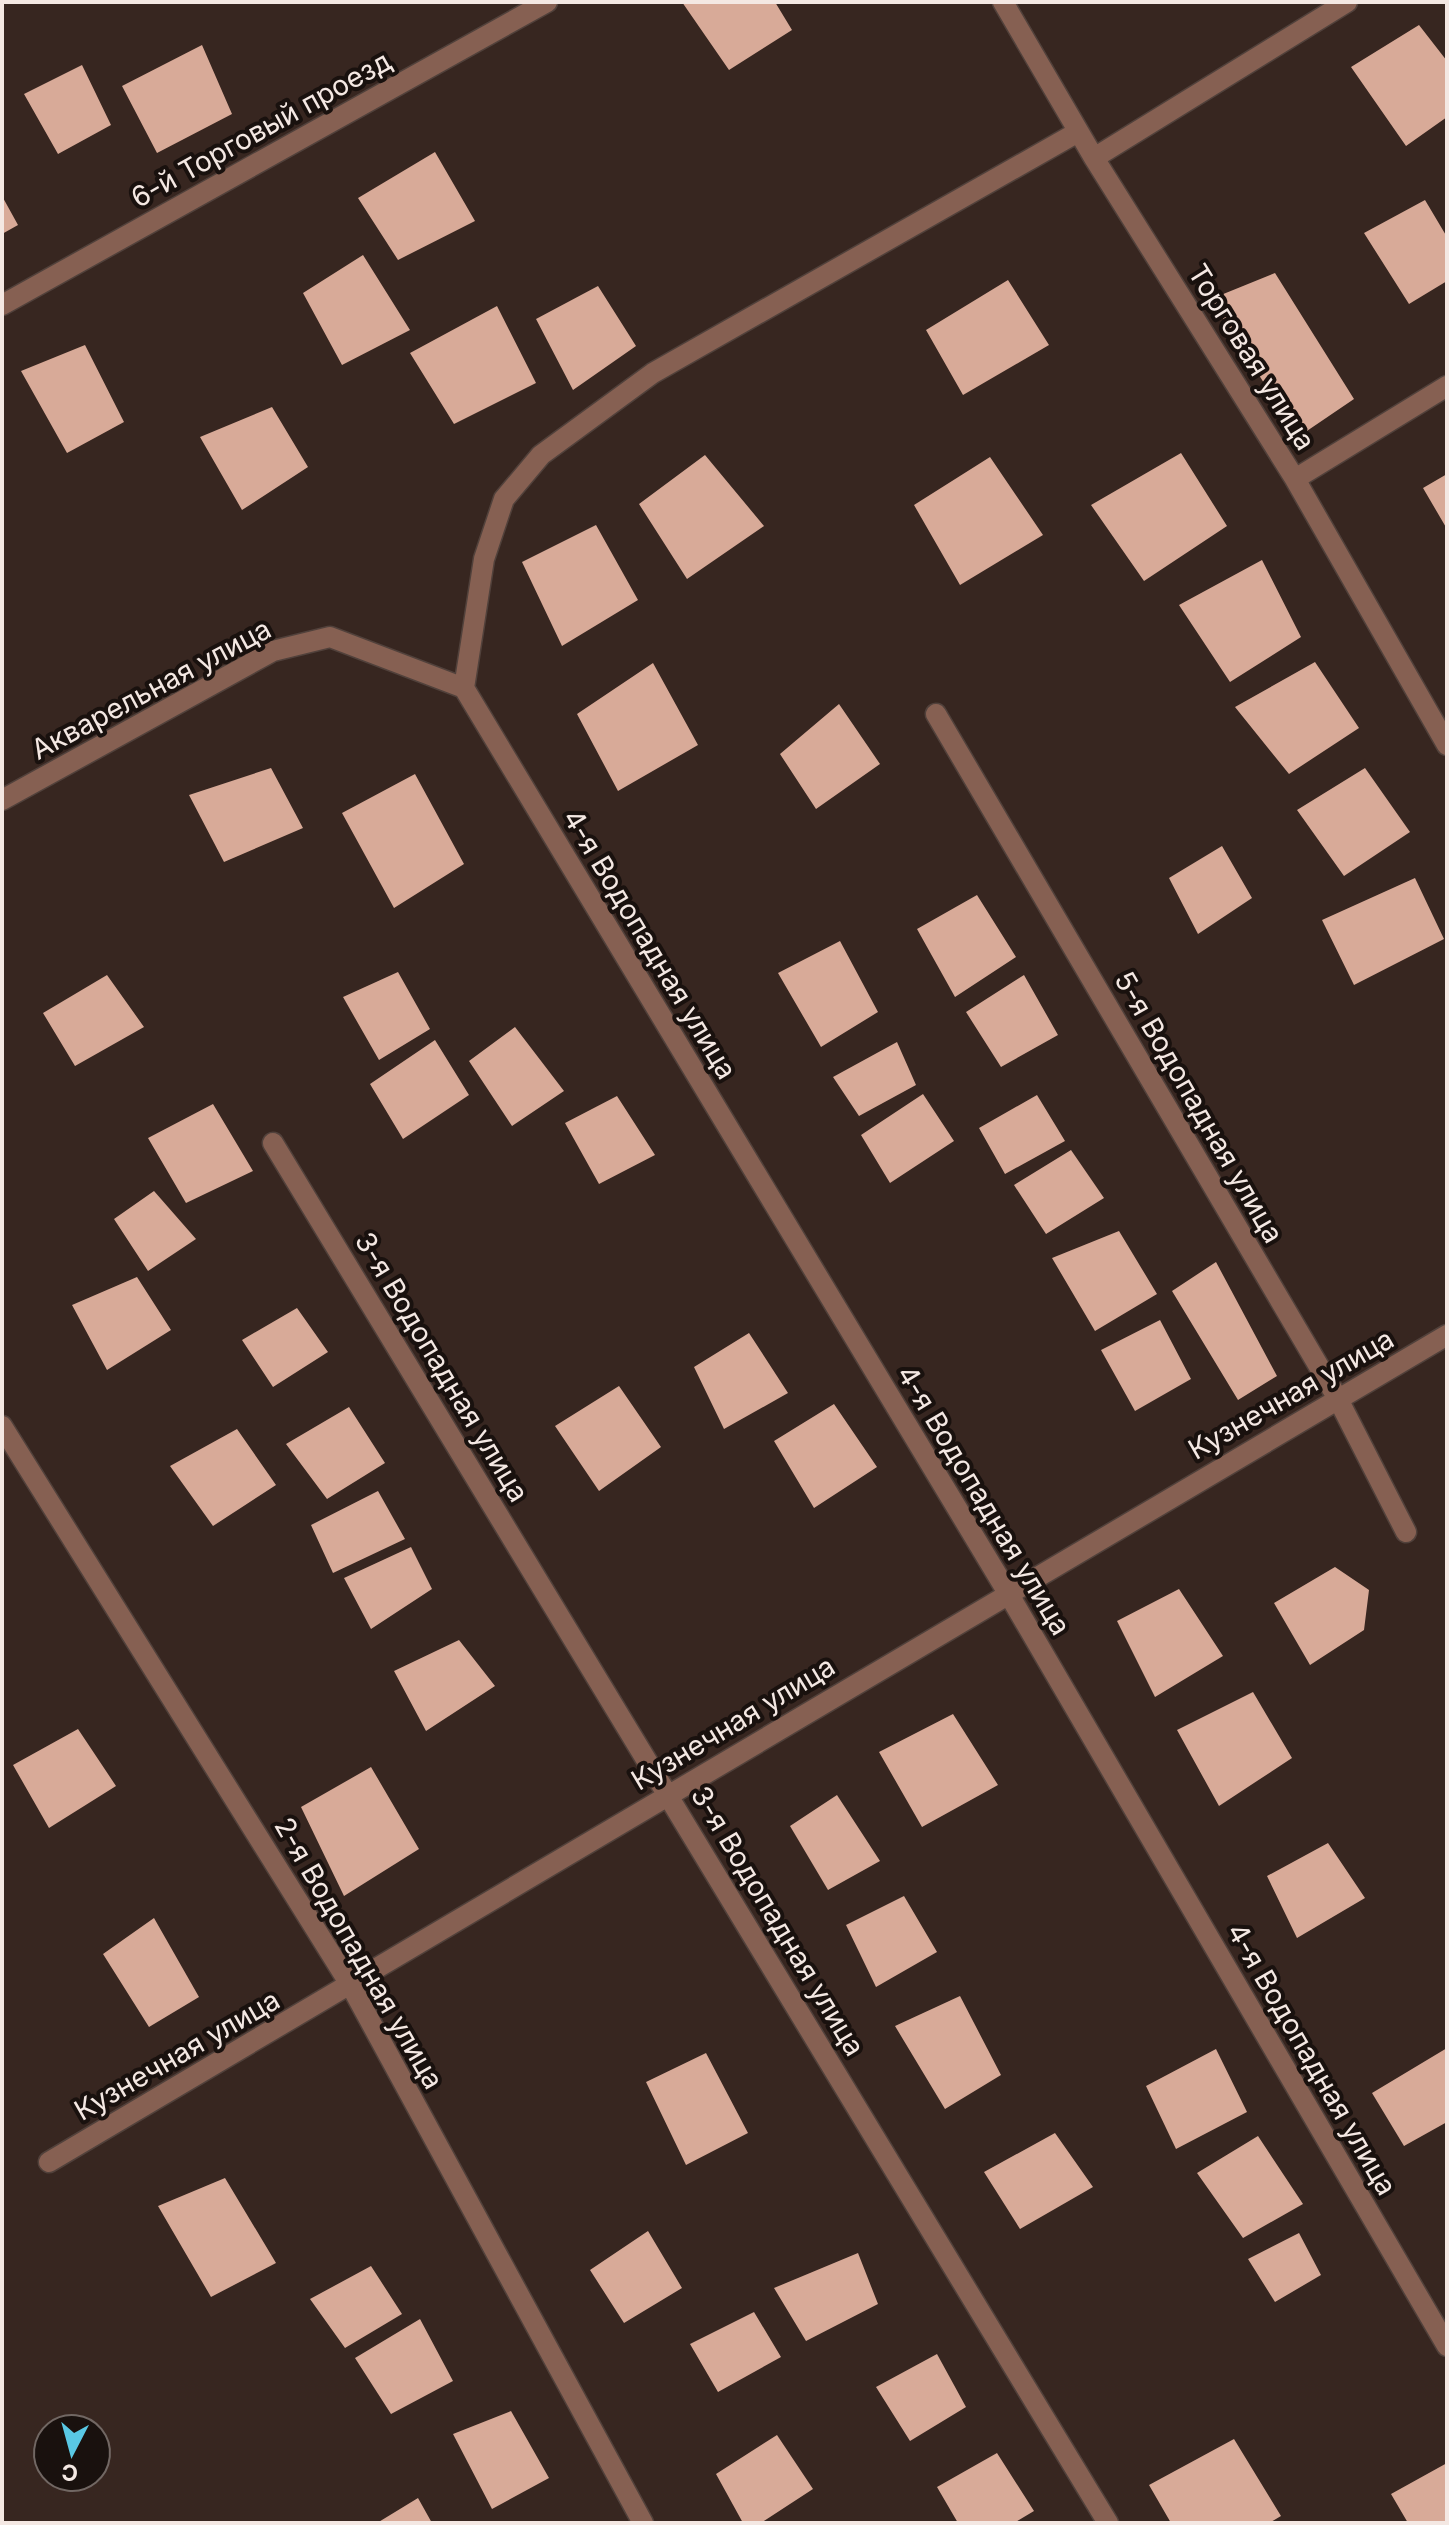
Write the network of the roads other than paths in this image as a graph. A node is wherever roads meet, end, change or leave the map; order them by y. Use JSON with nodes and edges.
{"nodes":[{"id":1,"x":547,"y":2,"type":"edge"},
{"id":2,"x":1003,"y":2,"type":"edge"},
{"id":3,"x":1347,"y":2,"type":"edge"},
{"id":4,"x":1078,"y":132,"type":"junction"},
{"id":5,"x":1094,"y":158,"type":"junction"},
{"id":6,"x":2,"y":305,"type":"edge"},
{"id":7,"x":1447,"y":386,"type":"edge"},
{"id":8,"x":1295,"y":479,"type":"junction"},
{"id":9,"x":464,"y":688,"type":"junction"},
{"id":10,"x":936,"y":714,"type":"dead end"},
{"id":11,"x":1447,"y":745,"type":"edge"},
{"id":12,"x":2,"y":800,"type":"edge"},
{"id":13,"x":273,"y":1143,"type":"dead end"},
{"id":14,"x":1447,"y":1335,"type":"edge"},
{"id":15,"x":1338,"y":1399,"type":"junction"},
{"id":16,"x":2,"y":1426,"type":"edge"},
{"id":17,"x":1406,"y":1532,"type":"dead end"},
{"id":18,"x":1008,"y":1593,"type":"junction"},
{"id":19,"x":668,"y":1793,"type":"junction"},
{"id":20,"x":351,"y":1986,"type":"junction"},
{"id":21,"x":49,"y":2162,"type":"dead end"},
{"id":22,"x":1447,"y":2346,"type":"edge"},
{"id":23,"x":643,"y":2523,"type":"edge"},
{"id":24,"x":1108,"y":2523,"type":"edge"}],
"edges":[{"from":1,"to":6,"type":"street","name":"6-й Торговый проезд"},
{"from":2,"to":4,"type":"street","name":"Торговая улица"},
{"from":3,"to":5,"type":"street"},
{"from":4,"to":5,"type":"street","name":"Торговая улица"},
{"from":4,"to":9,"type":"street"},
{"from":5,"to":8,"type":"street","name":"Торговая улица"},
{"from":7,"to":8,"type":"street"},
{"from":8,"to":11,"type":"street","name":"Торговая улица"},
{"from":9,"to":12,"type":"street","name":"Акварельная улица"},
{"from":9,"to":18,"type":"street","name":"4-я Водопадная улица"},
{"from":10,"to":15,"type":"street","name":"5-я Водопадная улица"},
{"from":13,"to":19,"type":"street","name":"3-я Водопадная улица"},
{"from":14,"to":15,"type":"street","name":"Кузнечная улица"},
{"from":15,"to":17,"type":"street","name":"5-я Водопадная улица"},
{"from":15,"to":18,"type":"street","name":"Кузнечная улица"},
{"from":16,"to":20,"type":"street","name":"2-я Водопадная улица"},
{"from":18,"to":19,"type":"street","name":"Кузнечная улица"},
{"from":18,"to":22,"type":"street","name":"4-я Водопадная улица"},
{"from":19,"to":20,"type":"street","name":"Кузнечная улица"},
{"from":19,"to":24,"type":"street","name":"3-я Водопадная улица"},
{"from":20,"to":21,"type":"street","name":"Кузнечная улица"},
{"from":20,"to":23,"type":"street","name":"2-я Водопадная улица"}]}
